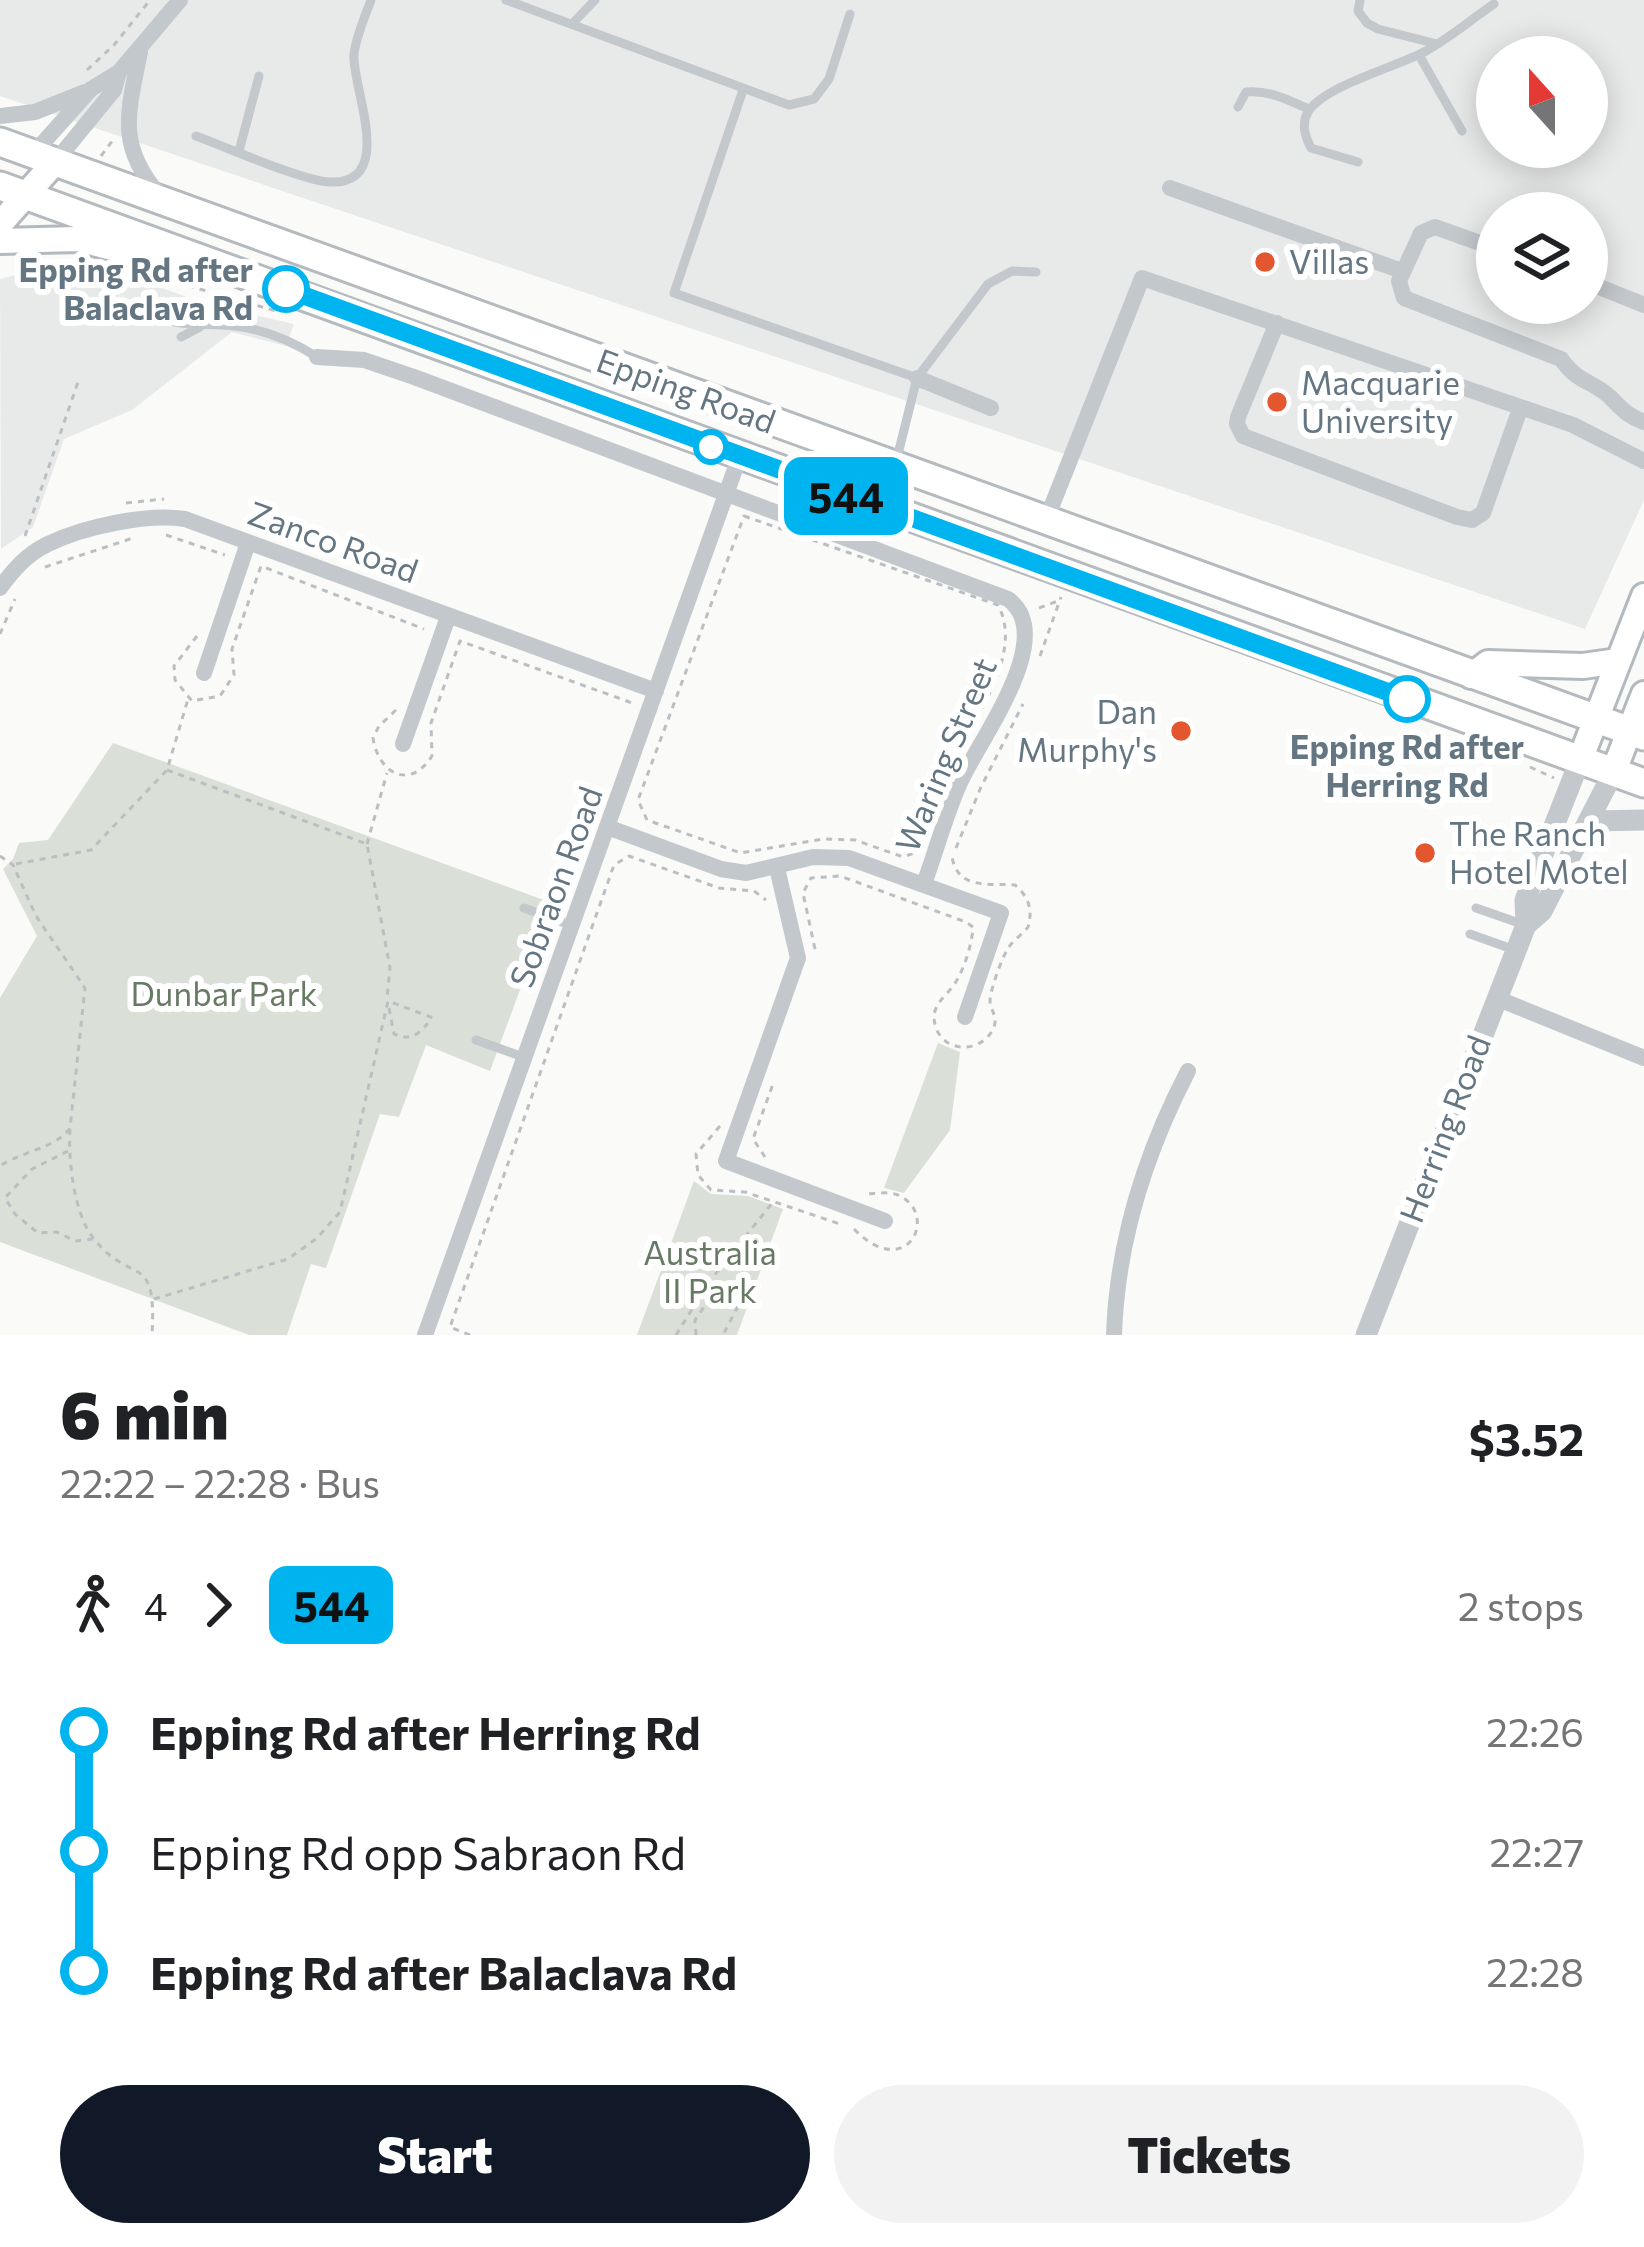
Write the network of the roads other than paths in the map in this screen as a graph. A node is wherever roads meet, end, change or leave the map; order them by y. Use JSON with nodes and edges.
{"nodes":[{"id":1,"x":180,"y":0,"type":"edge"},
{"id":2,"x":371,"y":0,"type":"edge"},
{"id":3,"x":506,"y":0,"type":"edge"},
{"id":4,"x":595,"y":0,"type":"edge"},
{"id":5,"x":1360,"y":1,"type":"edge"},
{"id":6,"x":1494,"y":4,"type":"dead end"},
{"id":7,"x":850,"y":14,"type":"dead end"},
{"id":8,"x":572,"y":24,"type":"junction"},
{"id":9,"x":1437,"y":44,"type":"junction"},
{"id":10,"x":141,"y":46,"type":"junction"},
{"id":11,"x":1419,"y":55,"type":"junction"},
{"id":12,"x":119,"y":72,"type":"junction"},
{"id":13,"x":259,"y":76,"type":"dead end"},
{"id":14,"x":88,"y":81,"type":"junction"},
{"id":15,"x":742,"y":90,"type":"junction"},
{"id":16,"x":1238,"y":107,"type":"dead end"},
{"id":17,"x":1309,"y":109,"type":"junction"},
{"id":18,"x":0,"y":116,"type":"edge"},
{"id":19,"x":1462,"y":130,"type":"dead end"},
{"id":20,"x":196,"y":136,"type":"dead end"},
{"id":21,"x":0,"y":142,"type":"edge"},
{"id":22,"x":239,"y":151,"type":"junction"},
{"id":23,"x":44,"y":158,"type":"junction"},
{"id":24,"x":1358,"y":162,"type":"dead end"},
{"id":25,"x":1169,"y":188,"type":"dead end"},
{"id":26,"x":7,"y":190,"type":"edge"},
{"id":27,"x":168,"y":205,"type":"junction"},
{"id":28,"x":0,"y":224,"type":"edge"},
{"id":29,"x":0,"y":241,"type":"edge"},
{"id":30,"x":1476,"y":242,"type":"edge"},
{"id":31,"x":188,"y":253,"type":"junction"},
{"id":32,"x":1036,"y":272,"type":"dead end"},
{"id":33,"x":1402,"y":272,"type":"junction"},
{"id":34,"x":1608,"y":290,"type":"edge"},
{"id":35,"x":1644,"y":304,"type":"edge"},
{"id":36,"x":175,"y":322,"type":"dead end"},
{"id":37,"x":1277,"y":322,"type":"junction"},
{"id":38,"x":200,"y":327,"type":"junction"},
{"id":39,"x":181,"y":337,"type":"dead end"},
{"id":40,"x":317,"y":357,"type":"joint"},
{"id":41,"x":917,"y":378,"type":"junction"},
{"id":42,"x":991,"y":408,"type":"dead end"},
{"id":43,"x":1520,"y":409,"type":"junction"},
{"id":44,"x":1644,"y":422,"type":"edge"},
{"id":45,"x":739,"y":458,"type":"junction"},
{"id":46,"x":1644,"y":461,"type":"edge"},
{"id":47,"x":894,"y":467,"type":"junction"},
{"id":48,"x":726,"y":494,"type":"junction"},
{"id":49,"x":1045,"y":523,"type":"junction"},
{"id":50,"x":248,"y":543,"type":"junction"},
{"id":51,"x":0,"y":588,"type":"edge"},
{"id":52,"x":1644,"y":596,"type":"edge"},
{"id":53,"x":448,"y":617,"type":"junction"},
{"id":54,"x":1618,"y":661,"type":"junction"},
{"id":55,"x":204,"y":673,"type":"dead end"},
{"id":56,"x":1471,"y":676,"type":"junction"},
{"id":57,"x":656,"y":691,"type":"junction"},
{"id":58,"x":1644,"y":694,"type":"edge"},
{"id":59,"x":1596,"y":718,"type":"junction"},
{"id":60,"x":1637,"y":734,"type":"edge"},
{"id":61,"x":403,"y":744,"type":"dead end"},
{"id":62,"x":1580,"y":760,"type":"junction"},
{"id":63,"x":1613,"y":773,"type":"junction"},
{"id":64,"x":1644,"y":783,"type":"edge"},
{"id":65,"x":1591,"y":820,"type":"junction"},
{"id":66,"x":1644,"y":820,"type":"edge"},
{"id":67,"x":610,"y":828,"type":"junction"},
{"id":68,"x":777,"y":868,"type":"junction"},
{"id":69,"x":924,"y":884,"type":"junction"},
{"id":70,"x":524,"y":908,"type":"dead end"},
{"id":71,"x":1476,"y":908,"type":"dead end"},
{"id":72,"x":1526,"y":925,"type":"junction"},
{"id":73,"x":573,"y":926,"type":"junction"},
{"id":74,"x":1470,"y":934,"type":"dead end"},
{"id":75,"x":1515,"y":950,"type":"junction"},
{"id":76,"x":1496,"y":998,"type":"junction"},
{"id":77,"x":964,"y":1017,"type":"dead end"},
{"id":78,"x":476,"y":1040,"type":"dead end"},
{"id":79,"x":526,"y":1058,"type":"junction"},
{"id":80,"x":1644,"y":1058,"type":"edge"},
{"id":81,"x":1188,"y":1071,"type":"dead end"},
{"id":82,"x":885,"y":1221,"type":"dead end"},
{"id":83,"x":425,"y":1335,"type":"edge"},
{"id":84,"x":1114,"y":1335,"type":"edge"},
{"id":85,"x":1366,"y":1335,"type":"edge"}],
"edges":[{"from":1,"to":10,"type":"street"},
{"from":2,"to":22,"type":"lane"},
{"from":3,"to":8,"type":"lane"},
{"from":4,"to":8,"type":"lane"},
{"from":5,"to":9,"type":"lane"},
{"from":6,"to":9,"type":"lane"},
{"from":7,"to":15,"type":"lane"},
{"from":8,"to":15,"type":"lane"},
{"from":9,"to":11,"type":"lane"},
{"from":10,"to":12,"type":"street"},
{"from":10,"to":27,"type":"street"},
{"from":11,"to":17,"type":"lane"},
{"from":11,"to":19,"type":"lane"},
{"from":12,"to":14,"type":"street"},
{"from":12,"to":23,"type":"street"},
{"from":13,"to":22,"type":"lane"},
{"from":14,"to":18,"type":"street"},
{"from":14,"to":23,"type":"street"},
{"from":15,"to":41,"type":"lane"},
{"from":16,"to":17,"type":"lane"},
{"from":17,"to":24,"type":"lane"},
{"from":20,"to":22,"type":"lane"},
{"from":21,"to":23,"type":"main road","name":"Epping Road"},
{"from":23,"to":26,"type":"main road"},
{"from":23,"to":27,"type":"main road","name":"Epping Road"},
{"from":25,"to":33,"type":"street"},
{"from":26,"to":28,"type":"main road"},
{"from":26,"to":31,"type":"main road","name":"Epping Road"},
{"from":27,"to":47,"type":"main road","name":"Epping Road"},
{"from":29,"to":31,"type":"main road"},
{"from":30,"to":33,"type":"street"},
{"from":31,"to":45,"type":"main road","name":"Epping Road"},
{"from":32,"to":41,"type":"lane"},
{"from":33,"to":44,"type":"street"},
{"from":34,"to":35,"type":"street"},
{"from":36,"to":38,"type":"lane"},
{"from":37,"to":43,"type":"street"},
{"from":37,"to":43,"type":"street"},
{"from":37,"to":49,"type":"street"},
{"from":38,"to":39,"type":"lane"},
{"from":38,"to":40,"type":"lane"},
{"from":40,"to":48,"type":"street","name":"Waring Street"},
{"from":41,"to":42,"type":"street"},
{"from":41,"to":47,"type":"lane"},
{"from":43,"to":46,"type":"street"},
{"from":45,"to":48,"type":"street","name":"Sobraon Road"},
{"from":45,"to":62,"type":"main road","name":"Epping Road"},
{"from":47,"to":49,"type":"main road","name":"Epping Road"},
{"from":48,"to":57,"type":"street","name":"Sobraon Road"},
{"from":48,"to":69,"type":"street","name":"Waring Street"},
{"from":49,"to":56,"type":"main road","name":"Epping Road"},
{"from":50,"to":51,"type":"street","name":"Zanco Road"},
{"from":50,"to":53,"type":"street","name":"Zanco Road"},
{"from":50,"to":55,"type":"street"},
{"from":52,"to":54,"type":"main road","name":"Herring Road"},
{"from":53,"to":57,"type":"street","name":"Zanco Road"},
{"from":53,"to":61,"type":"street"},
{"from":54,"to":56,"type":"main road"},
{"from":54,"to":59,"type":"main road","name":"Herring Road"},
{"from":56,"to":59,"type":"main road","name":"Epping Road"},
{"from":57,"to":67,"type":"street","name":"Sobraon Road"},
{"from":58,"to":60,"type":"main road","name":"Herring Road"},
{"from":59,"to":60,"type":"main road","name":"Epping Road"},
{"from":59,"to":62,"type":"main road","name":"Herring Road"},
{"from":60,"to":63,"type":"main road","name":"Herring Road"},
{"from":62,"to":63,"type":"main road","name":"Epping Road"},
{"from":62,"to":72,"type":"street","name":"Herring Road"},
{"from":63,"to":64,"type":"main road","name":"Epping Road"},
{"from":63,"to":65,"type":"street","name":"Herring Road"},
{"from":65,"to":66,"type":"street"},
{"from":65,"to":72,"type":"street","name":"Herring Road"},
{"from":67,"to":68,"type":"street"},
{"from":67,"to":73,"type":"street","name":"Sobraon Road"},
{"from":68,"to":69,"type":"street"},
{"from":68,"to":82,"type":"street"},
{"from":69,"to":77,"type":"street"},
{"from":70,"to":73,"type":"lane"},
{"from":71,"to":72,"type":"lane"},
{"from":72,"to":75,"type":"street","name":"Herring Road"},
{"from":73,"to":79,"type":"street","name":"Sobraon Road"},
{"from":74,"to":75,"type":"lane"},
{"from":75,"to":76,"type":"street","name":"Herring Road"},
{"from":76,"to":80,"type":"street"},
{"from":76,"to":85,"type":"street","name":"Herring Road"},
{"from":78,"to":79,"type":"lane"},
{"from":79,"to":83,"type":"street","name":"Sobraon Road"},
{"from":81,"to":84,"type":"street"}]}
